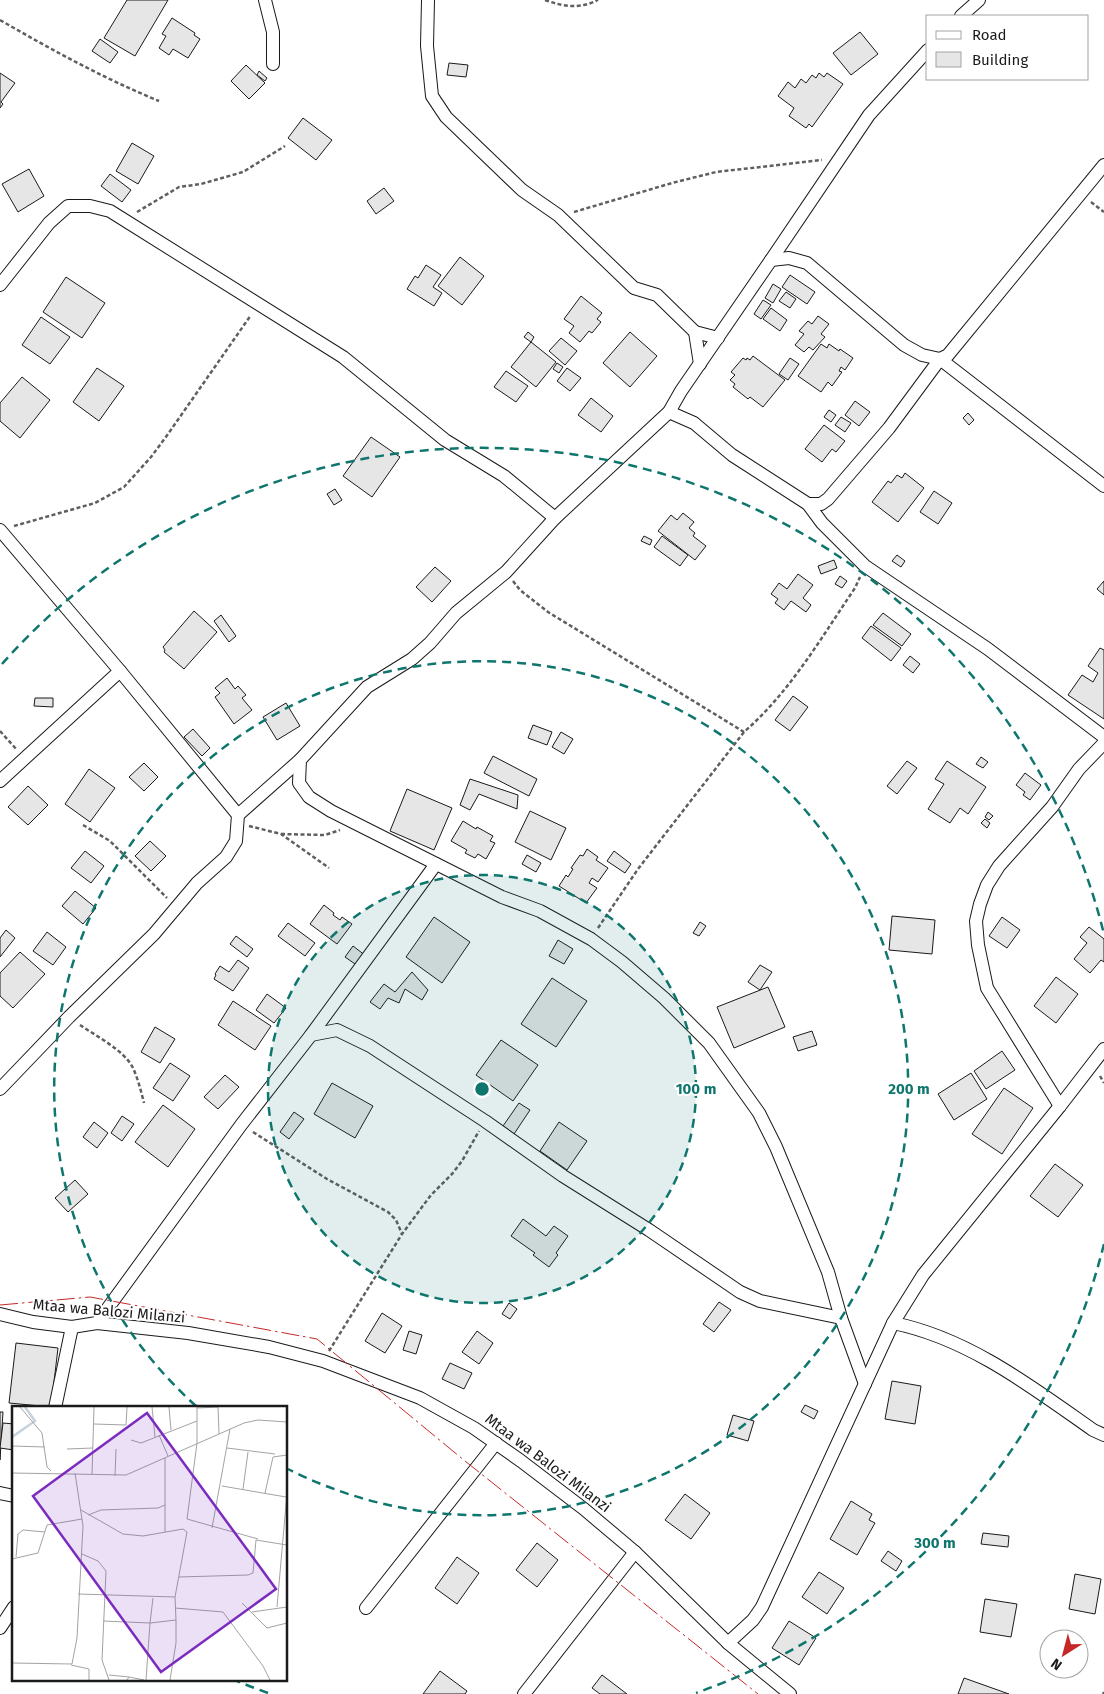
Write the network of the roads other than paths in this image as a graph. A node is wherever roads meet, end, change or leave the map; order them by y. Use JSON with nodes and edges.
{"nodes":[{"id":1,"x":265,"y":0,"type":"edge"},
{"id":2,"x":428,"y":0,"type":"edge"},
{"id":3,"x":979,"y":0,"type":"edge"},
{"id":4,"x":962,"y":15,"type":"edge"},
{"id":5,"x":926,"y":52,"type":"edge"},
{"id":6,"x":273,"y":64,"type":"dead end"},
{"id":7,"x":1104,"y":165,"type":"edge"},
{"id":8,"x":771,"y":260,"type":"junction"},
{"id":9,"x":0,"y":285,"type":"edge"},
{"id":10,"x":695,"y":332,"type":"junction"},
{"id":11,"x":718,"y":338,"type":"junction"},
{"id":12,"x":940,"y":359,"type":"junction"},
{"id":13,"x":700,"y":364,"type":"junction"},
{"id":14,"x":669,"y":412,"type":"junction"},
{"id":15,"x":1104,"y":486,"type":"edge"},
{"id":16,"x":808,"y":504,"type":"junction"},
{"id":17,"x":555,"y":518,"type":"junction"},
{"id":18,"x":5,"y":529,"type":"edge"},
{"id":19,"x":120,"y":671,"type":"junction"},
{"id":20,"x":1104,"y":737,"type":"edge"},
{"id":21,"x":1104,"y":743,"type":"edge"},
{"id":22,"x":300,"y":760,"type":"junction"},
{"id":23,"x":0,"y":781,"type":"edge"},
{"id":24,"x":238,"y":819,"type":"junction"},
{"id":25,"x":436,"y":864,"type":"junction"},
{"id":26,"x":311,"y":1035,"type":"junction"},
{"id":27,"x":1104,"y":1049,"type":"edge"},
{"id":28,"x":0,"y":1090,"type":"edge"},
{"id":29,"x":1060,"y":1106,"type":"junction"},
{"id":30,"x":0,"y":1314,"type":"edge"},
{"id":31,"x":841,"y":1318,"type":"junction"},
{"id":32,"x":894,"y":1323,"type":"junction"},
{"id":33,"x":97,"y":1324,"type":"junction"},
{"id":34,"x":72,"y":1327,"type":"junction"},
{"id":35,"x":865,"y":1384,"type":"junction"},
{"id":36,"x":55,"y":1406,"type":"edge"},
{"id":37,"x":1104,"y":1435,"type":"edge"},
{"id":38,"x":496,"y":1443,"type":"junction"},
{"id":39,"x":635,"y":1552,"type":"junction"},
{"id":40,"x":366,"y":1608,"type":"dead end"},
{"id":41,"x":12,"y":1610,"type":"edge"},
{"id":42,"x":0,"y":1628,"type":"edge"},
{"id":43,"x":728,"y":1643,"type":"junction"},
{"id":44,"x":524,"y":1694,"type":"edge"},
{"id":45,"x":790,"y":1694,"type":"edge"}],
"edges":[{"from":1,"to":6,"type":"street"},
{"from":2,"to":10,"type":"street"},
{"from":3,"to":4,"type":"street"},
{"from":5,"to":8,"type":"street"},
{"from":7,"to":12,"type":"street"},
{"from":8,"to":11,"type":"street"},
{"from":8,"to":12,"type":"street"},
{"from":9,"to":17,"type":"street"},
{"from":10,"to":11,"type":"street"},
{"from":10,"to":13,"type":"street"},
{"from":11,"to":13,"type":"street"},
{"from":12,"to":15,"type":"street"},
{"from":12,"to":16,"type":"street"},
{"from":13,"to":14,"type":"street"},
{"from":14,"to":16,"type":"street"},
{"from":14,"to":17,"type":"street"},
{"from":16,"to":20,"type":"street"},
{"from":17,"to":22,"type":"street"},
{"from":18,"to":19,"type":"street"},
{"from":19,"to":23,"type":"street"},
{"from":19,"to":24,"type":"street"},
{"from":21,"to":29,"type":"street"},
{"from":22,"to":24,"type":"street"},
{"from":22,"to":25,"type":"street"},
{"from":24,"to":28,"type":"street"},
{"from":25,"to":26,"type":"street"},
{"from":25,"to":31,"type":"street"},
{"from":26,"to":31,"type":"street"},
{"from":26,"to":33,"type":"street"},
{"from":27,"to":29,"type":"street"},
{"from":29,"to":32,"type":"street"},
{"from":30,"to":34,"type":"street","name":"Mtaa wa Balozi Milanzi"},
{"from":31,"to":35,"type":"street"},
{"from":32,"to":35,"type":"street"},
{"from":32,"to":37,"type":"street"},
{"from":33,"to":34,"type":"street","name":"Mtaa wa Balozi Milanzi"},
{"from":33,"to":38,"type":"street","name":"Mtaa wa Balozi Milanzi"},
{"from":34,"to":36,"type":"street"},
{"from":35,"to":43,"type":"street"},
{"from":38,"to":39,"type":"street","name":"Mtaa wa Balozi Milanzi"},
{"from":38,"to":40,"type":"street"},
{"from":39,"to":43,"type":"street","name":"Mtaa wa Balozi Milanzi"},
{"from":39,"to":44,"type":"street"},
{"from":41,"to":42,"type":"street"},
{"from":43,"to":45,"type":"street","name":"Mtaa wa Balozi Milanzi"}]}
